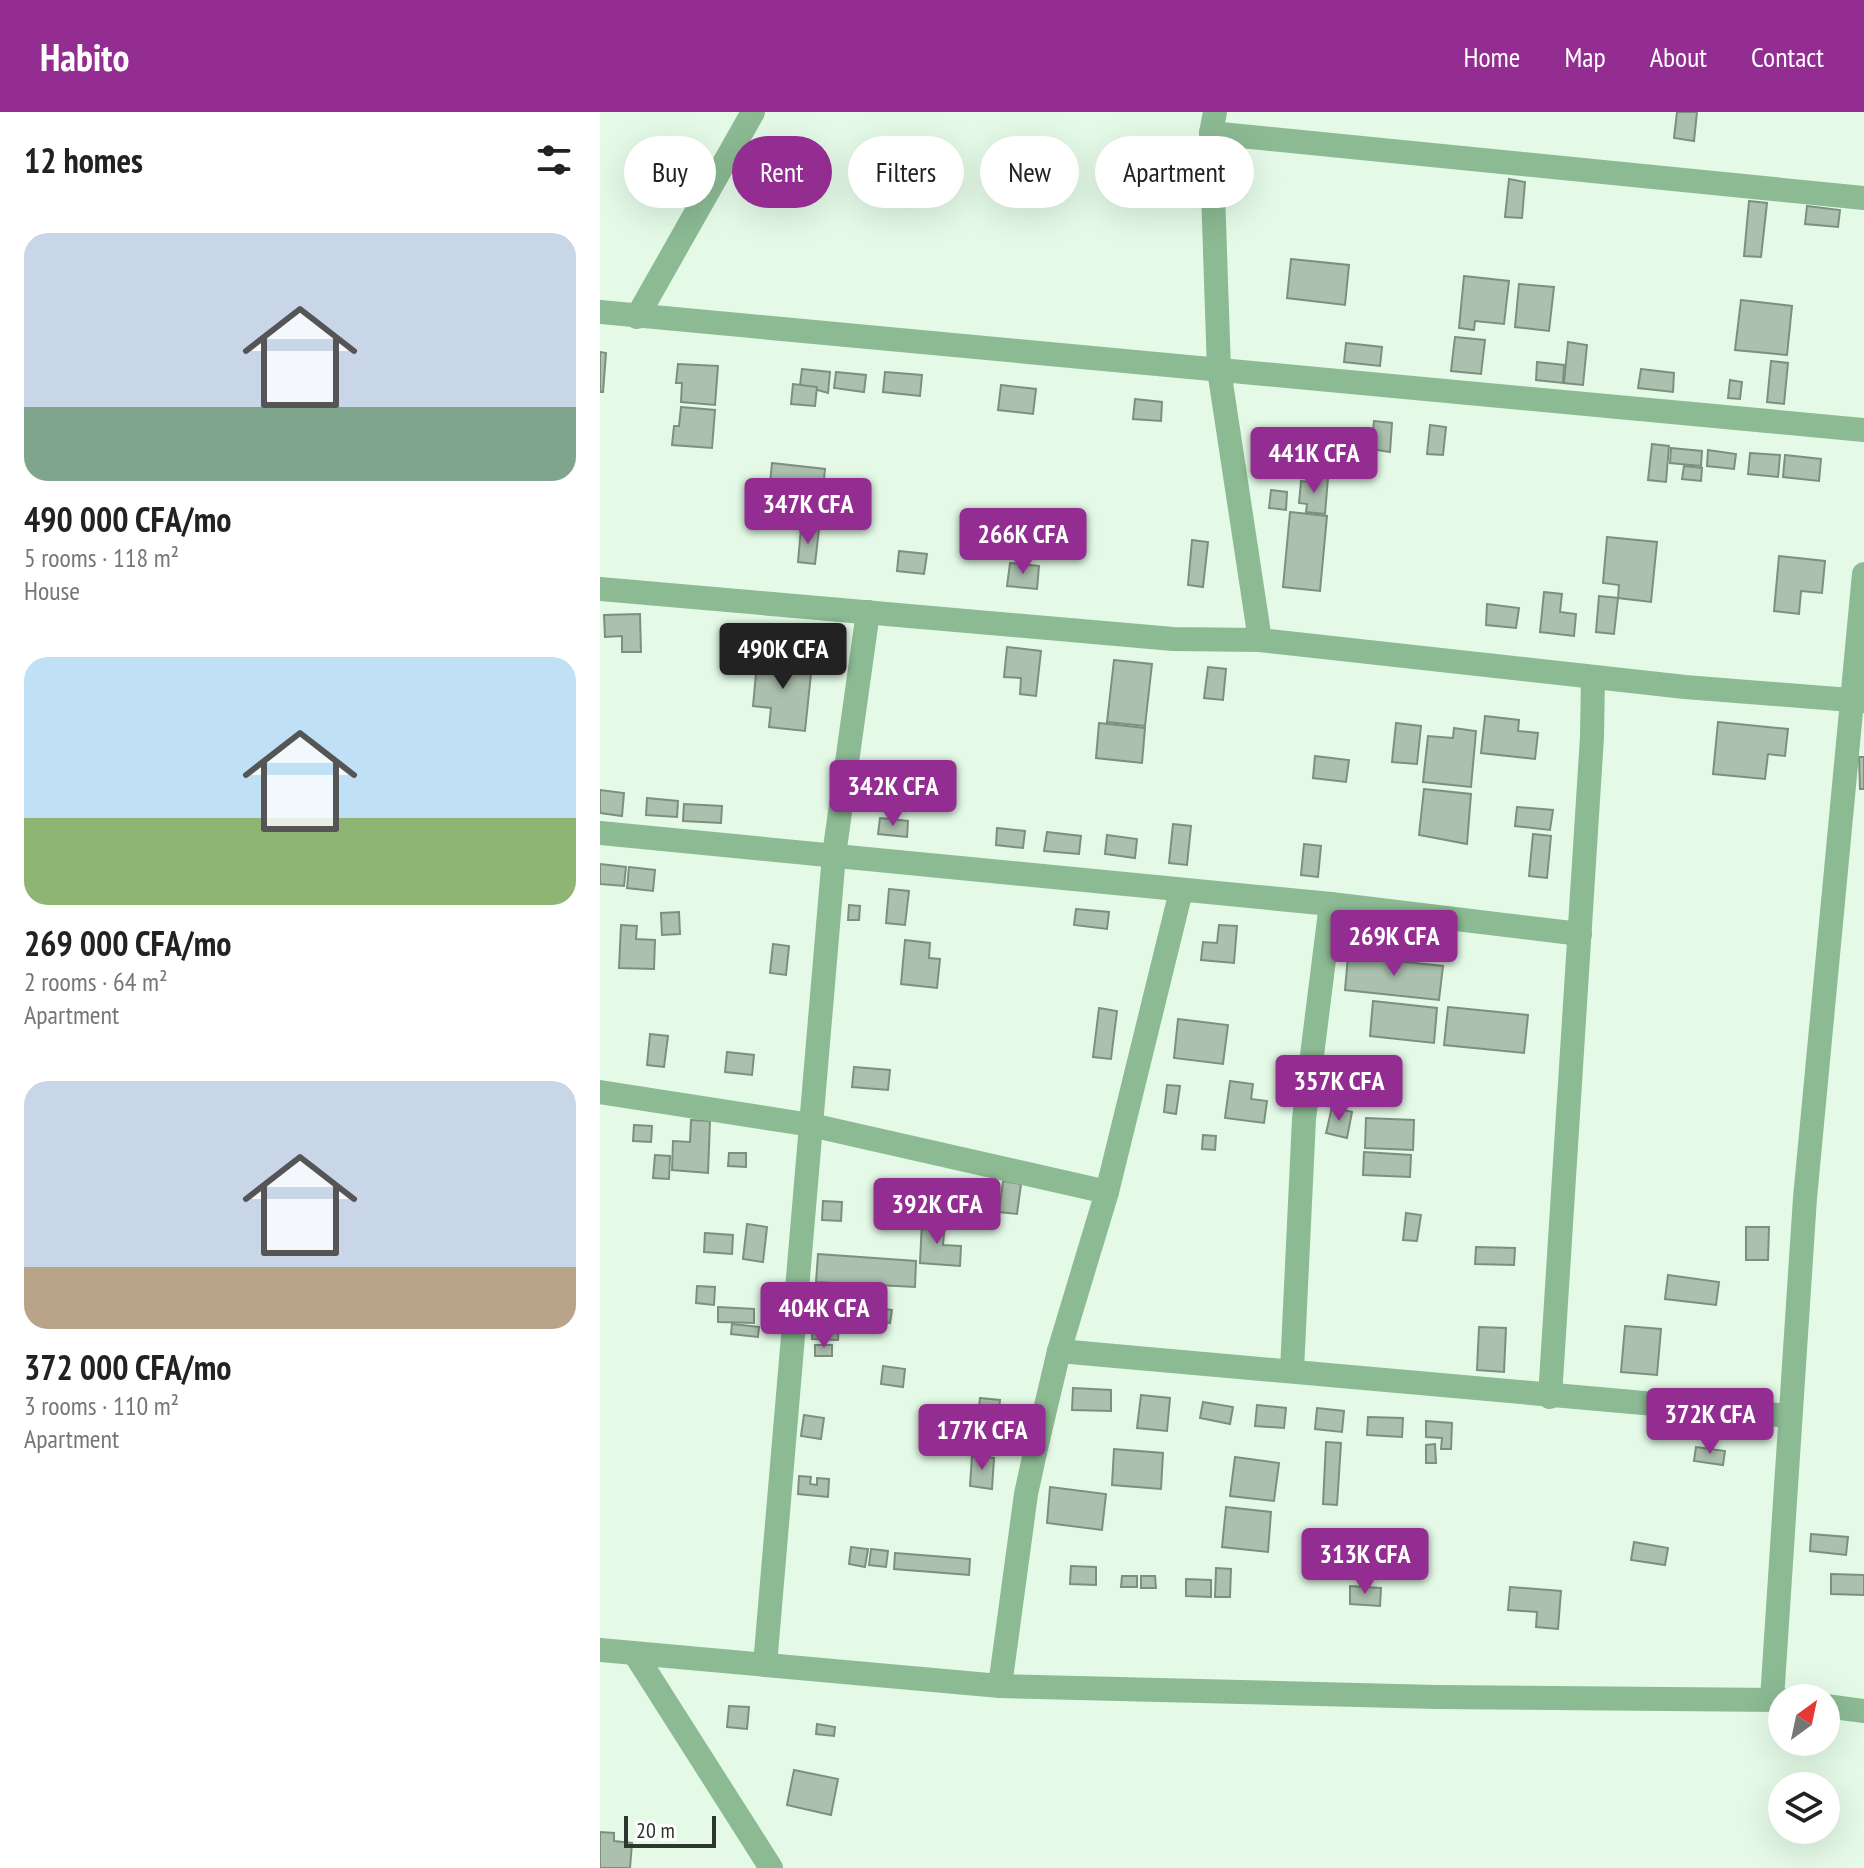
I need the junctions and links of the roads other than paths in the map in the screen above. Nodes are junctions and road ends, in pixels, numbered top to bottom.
1 (753, 112) edge
2 (1213, 122) edge
3 (1864, 198) edge
4 (600, 312) edge
5 (637, 317) junction
6 (1219, 370) junction
7 (1864, 430) edge
8 (1864, 574) edge
9 (600, 589) edge
10 (868, 612) junction
11 (1260, 640) junction
12 (1593, 677) junction
13 (1859, 700) edge
14 (600, 833) edge
15 (834, 855) junction
16 (1181, 891) junction
17 (1331, 904) junction
18 (1580, 934) junction
19 (600, 1092) edge
20 (811, 1125) junction
21 (1107, 1192) junction
22 (1059, 1351) junction
23 (1292, 1370) junction
24 (1550, 1397) junction
25 (1790, 1416) junction
26 (600, 1650) edge
27 (635, 1654) junction
28 (765, 1665) junction
29 (1778, 1684) edge
30 (1000, 1686) junction
31 (1768, 1699) edge
32 (1840, 1708) edge
33 (1864, 1711) edge
34 (771, 1868) edge

1 - 5 street
2 - 3 street
2 - 6 street
4 - 5 street
5 - 6 street
6 - 7 street
6 - 11 street
8 - 13 street
9 - 10 street
10 - 11 street
10 - 15 street
11 - 12 street
12 - 13 street
12 - 18 street
13 - 25 street
14 - 15 street
15 - 16 street
15 - 20 street
16 - 17 street
16 - 21 street
17 - 18 street
17 - 23 street
18 - 24 street
19 - 20 street
20 - 21 street
20 - 28 street
21 - 22 street
22 - 23 street
22 - 30 street
23 - 24 street
24 - 25 street
25 - 29 street
26 - 27 street
27 - 28 street
27 - 34 street
28 - 30 street
30 - 31 street
32 - 33 street

